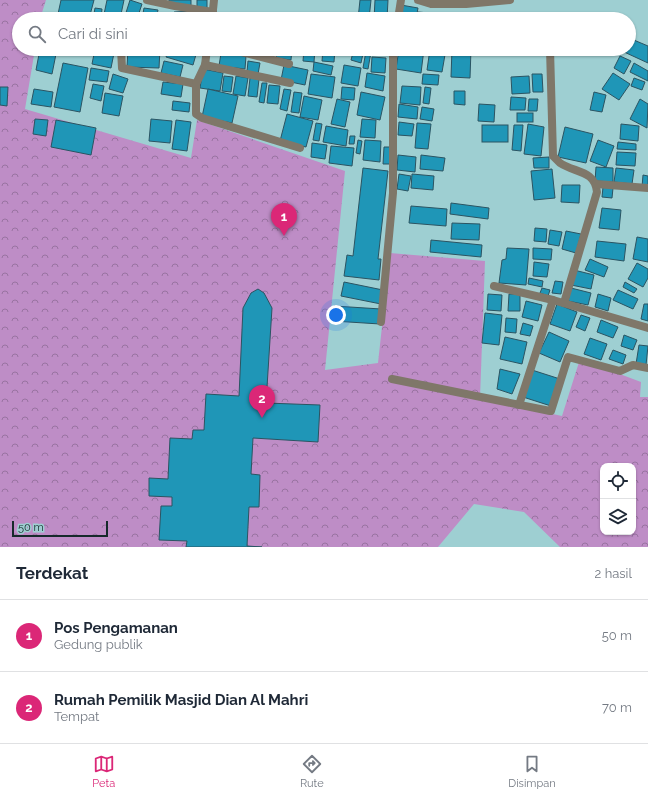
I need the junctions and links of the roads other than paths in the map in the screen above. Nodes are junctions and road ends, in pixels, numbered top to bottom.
1 (147, 0) edge
2 (214, 0) edge
3 (402, 0) edge
4 (418, 0) edge
5 (510, 0) edge
6 (200, 12) edge
7 (213, 12) edge
8 (399, 12) edge
9 (121, 56) edge
10 (206, 56) edge
11 (258, 56) edge
12 (394, 56) edge
13 (550, 56) edge
14 (289, 64) dead end
15 (205, 65) junction
16 (290, 83) dead end
17 (196, 84) junction
18 (300, 148) dead end
19 (596, 184) junction
20 (648, 188) edge
21 (494, 286) dead end
22 (553, 300) junction
23 (564, 303) junction
24 (381, 322) dead end
25 (648, 328) edge
26 (648, 368) edge
27 (392, 379) dead end
28 (519, 405) junction

1 - 6 street
2 - 7 street
3 - 8 street
4 - 5 street
9 - 17 street
10 - 15 street
11 - 14 street
12 - 24 street
13 - 19 street
15 - 16 street
15 - 17 street
17 - 18 street
19 - 20 street
19 - 23 street
21 - 22 street
22 - 23 street
22 - 28 street
23 - 25 street
26 - 28 street
27 - 28 street

